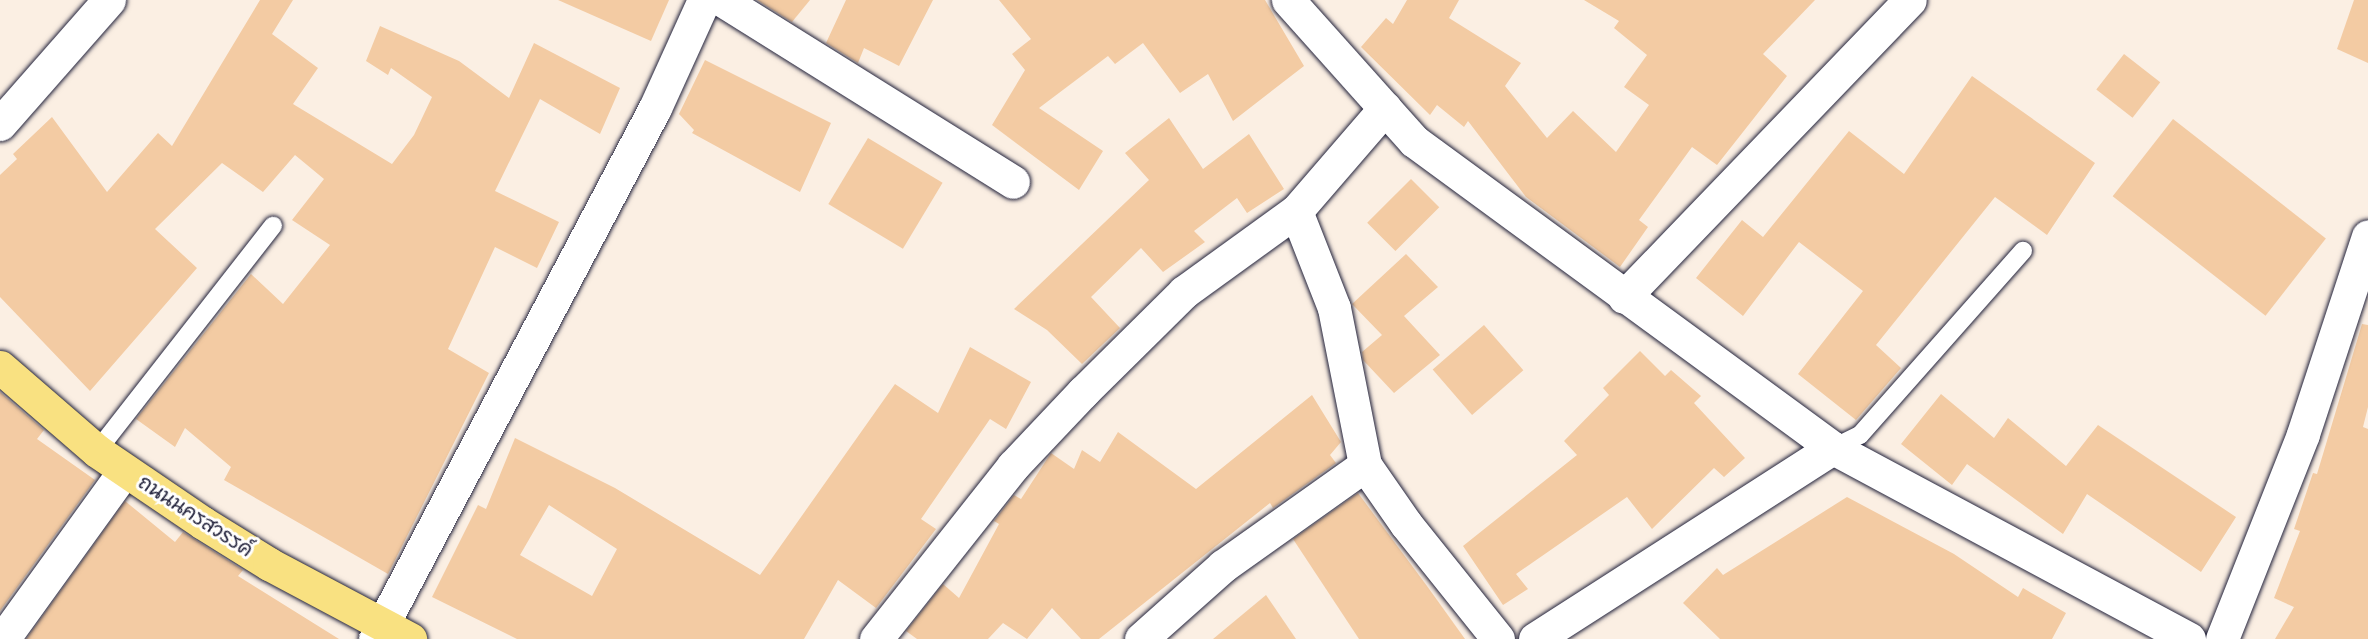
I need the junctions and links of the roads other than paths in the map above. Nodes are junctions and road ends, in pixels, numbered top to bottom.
1 (110, 0) edge
2 (705, 0) edge
3 (722, 0) edge
4 (1288, 0) edge
5 (1910, 0) edge
6 (1385, 108) junction
7 (0, 124) edge
8 (1013, 182) dead end
9 (1296, 211) junction
10 (273, 226) dead end
11 (2368, 236) edge
12 (2023, 250) dead end
13 (1624, 297) junction
14 (0, 367) edge
15 (1833, 448) junction
16 (97, 451) junction
17 (1365, 465) junction
18 (124, 471) junction
19 (389, 634) edge
20 (3, 639) edge
21 (876, 639) edge
22 (1141, 639) edge
23 (1498, 639) edge
24 (1535, 639) edge
25 (2189, 639) edge
26 (2222, 639) edge

1 - 7 street
2 - 19 street
3 - 8 street
4 - 6 street
5 - 13 street
6 - 9 street
6 - 13 street
9 - 17 street
9 - 21 street
10 - 16 lane
11 - 26 street
12 - 15 lane
13 - 15 street
14 - 16 main road, ถนนนครสวรรค์
15 - 24 street
15 - 25 street
16 - 18 main road, ถนนนครสวรรค์
17 - 22 street
17 - 23 street
18 - 19 main road, ถนนนครสวรรค์
18 - 20 street

